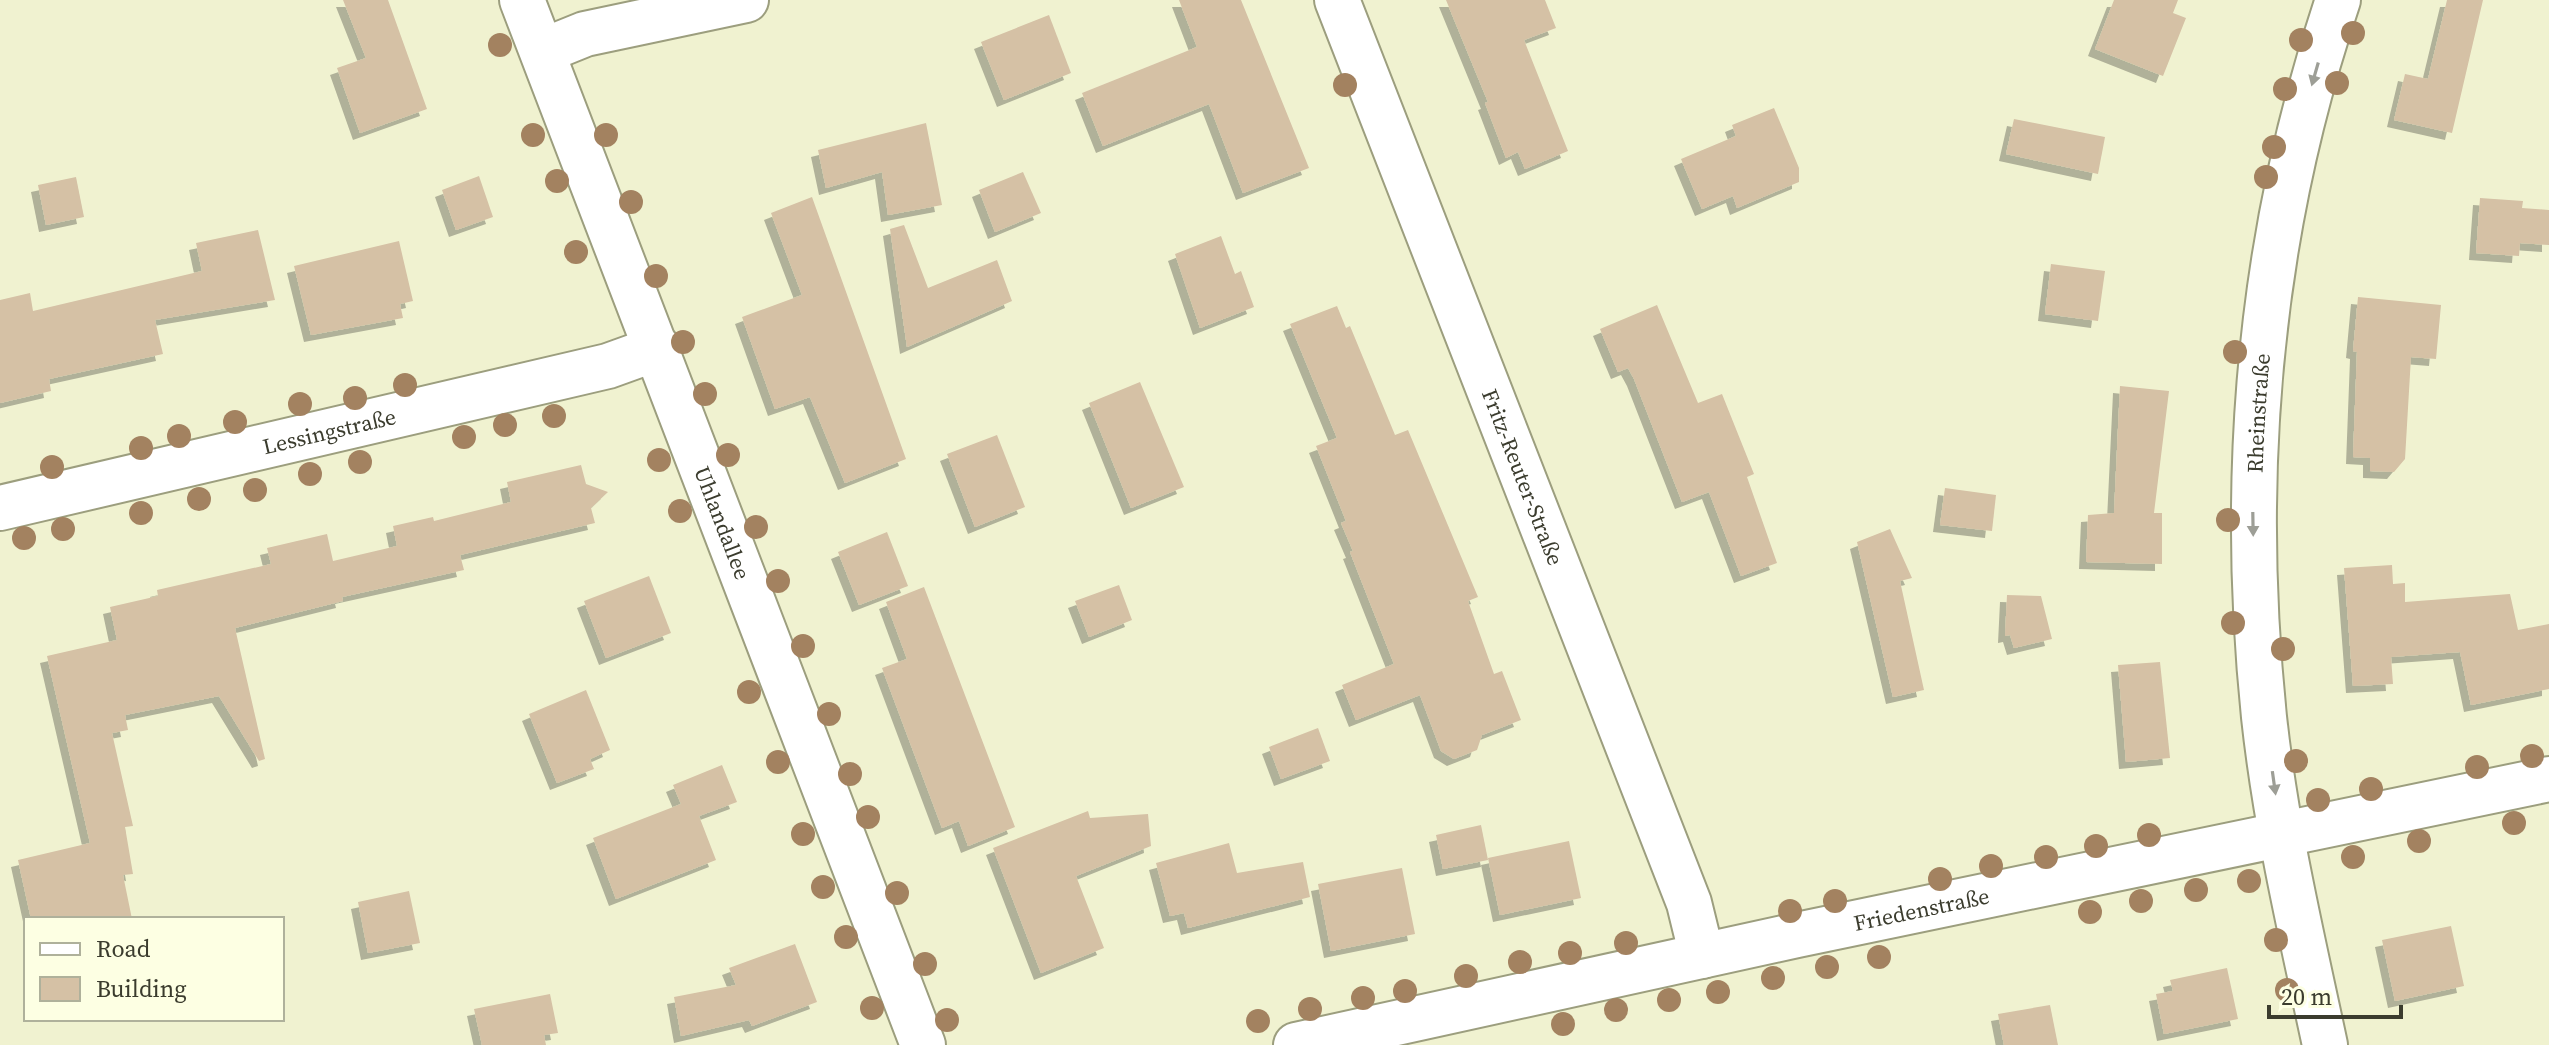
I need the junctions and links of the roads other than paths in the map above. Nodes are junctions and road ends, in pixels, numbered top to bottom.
1 (522, 0) edge
2 (746, 0) edge
3 (1337, 0) edge
4 (2338, 0) edge
5 (543, 51) junction
6 (658, 348) junction
7 (0, 508) edge
8 (2549, 779) edge
9 (2282, 834) junction
10 (1702, 956) junction
11 (923, 1045) edge
12 (1296, 1045) edge
13 (2325, 1045) edge

1 - 5 street, Uhlandallee
2 - 5 street
3 - 10 street, Fritz-Reuter-Straße
4 -> 9 street, Rheinstraße
5 - 6 street, Uhlandallee
6 - 7 street, Lessingstraße
6 - 11 street, Uhlandallee
8 - 9 street, Friedenstraße
9 - 10 street, Friedenstraße
9 - 13 street, Rheinstraße
10 - 12 street, Friedenstraße

